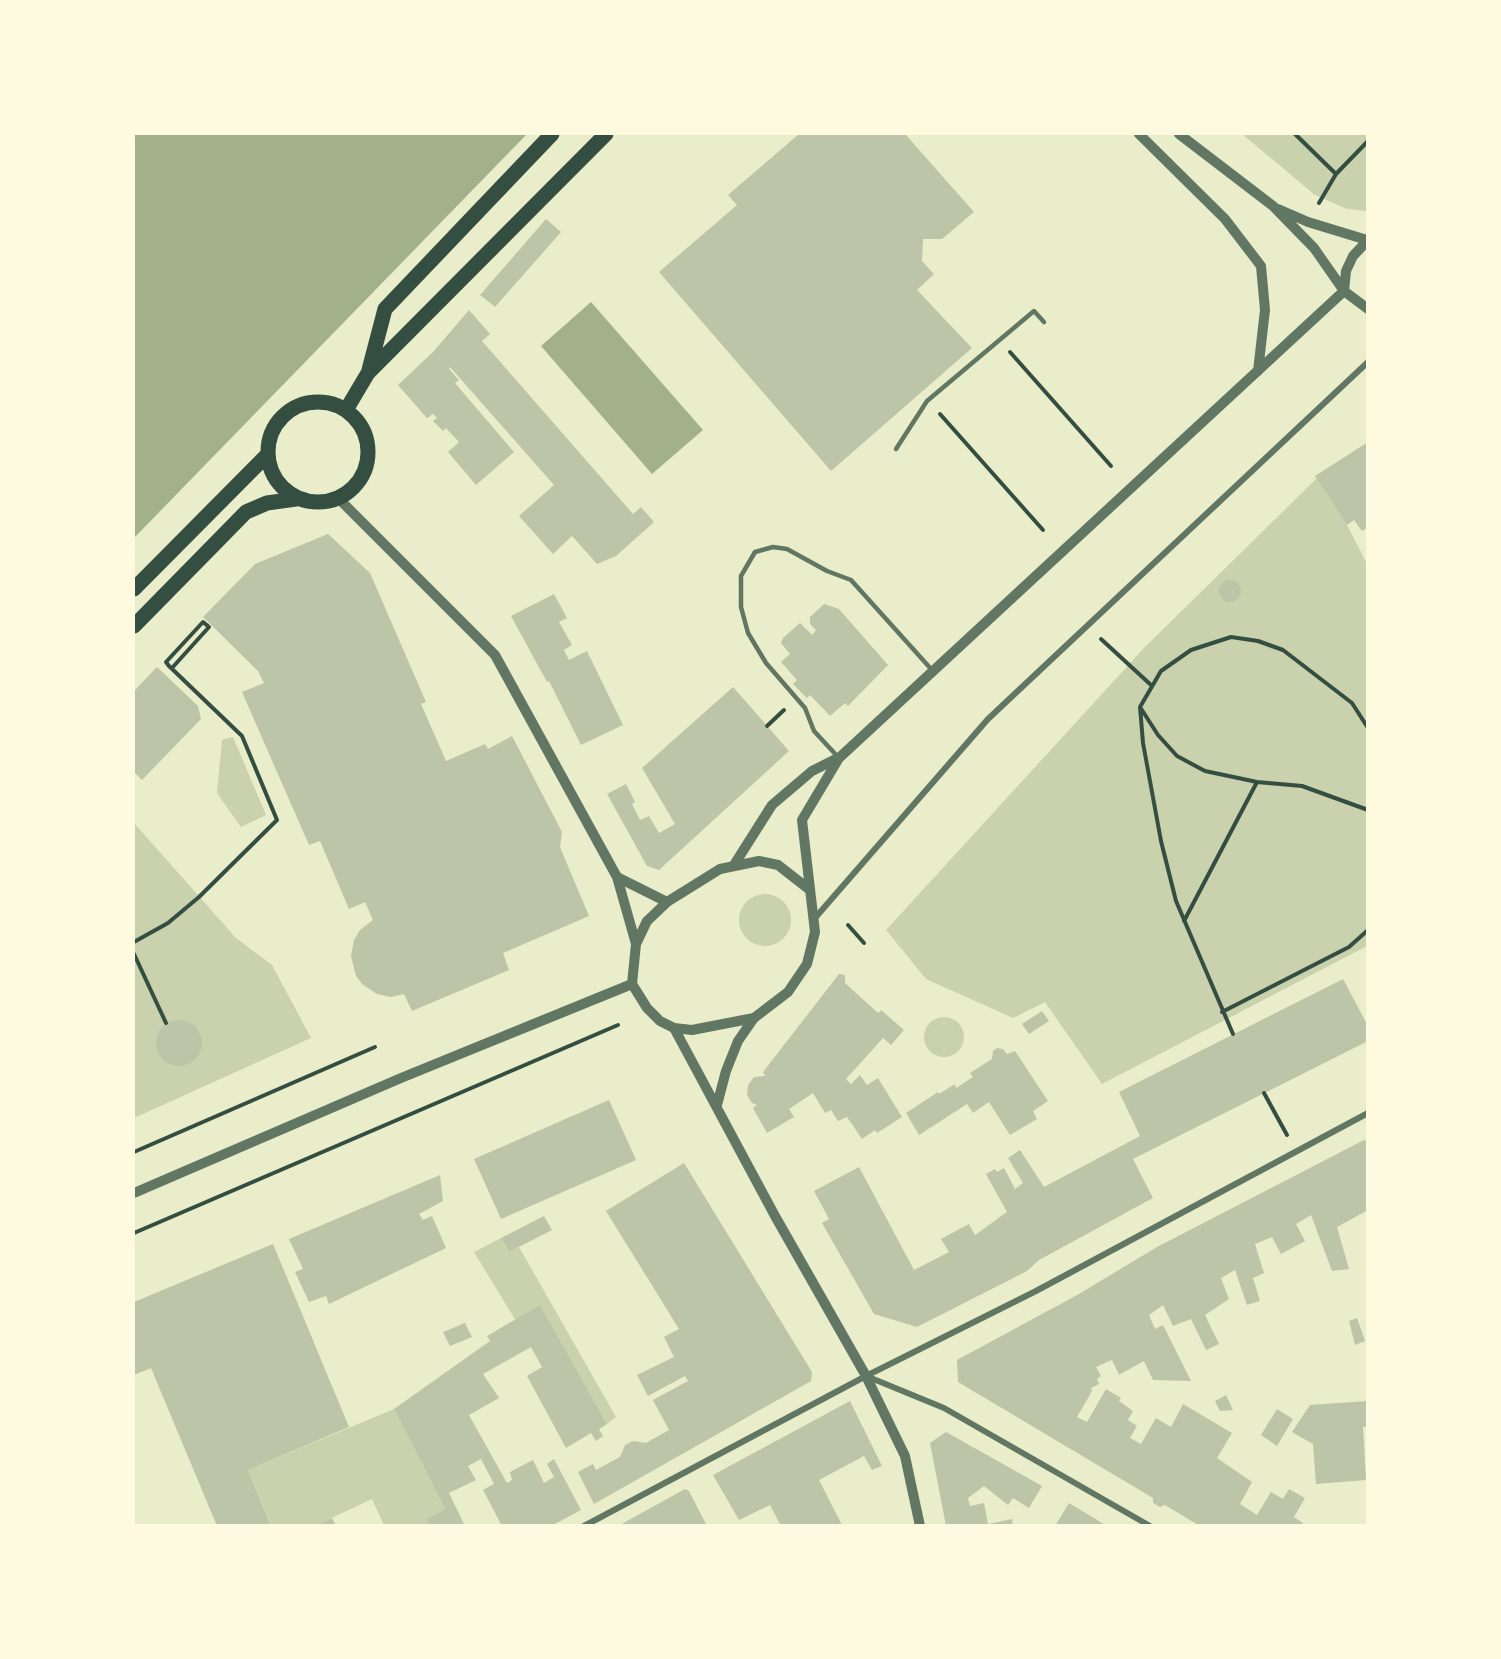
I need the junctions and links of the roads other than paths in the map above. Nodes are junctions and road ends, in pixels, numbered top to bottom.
1 (552, 134) edge
2 (606, 134) edge
3 (1139, 134) edge
4 (1179, 134) edge
5 (1273, 206) junction
6 (1367, 240) edge
7 (1344, 291) junction
8 (1368, 309) edge
9 (1044, 322) dead end
10 (1368, 362) edge
11 (1258, 371) junction
12 (368, 373) junction
13 (346, 410) junction
14 (896, 449) dead end
15 (267, 455) junction
16 (296, 499) junction
17 (339, 499) junction
18 (134, 589) edge
19 (134, 626) edge
20 (934, 672) junction
21 (839, 758) junction
22 (734, 865) junction
23 (617, 877) junction
24 (810, 890) junction
25 (667, 902) junction
26 (814, 918) junction
27 (636, 944) junction
28 (632, 984) junction
29 (754, 1018) junction
30 (674, 1028) junction
31 (717, 1105) junction
32 (1368, 1113) edge
33 (134, 1193) edge
34 (866, 1376) junction
35 (584, 1526) edge
36 (920, 1526) edge
37 (1150, 1526) edge

1 - 12 main road
2 - 12 main road
3 - 11 street
4 - 5 street
5 - 6 street
5 - 7 street
6 - 7 street
7 - 8 street
7 - 11 street
9 - 14 lane
10 - 26 street
11 - 20 street
12 - 13 main road
13 - 15 main road
13 - 17 main road
15 - 16 main road
15 - 18 main road
16 - 17 main road
16 - 19 main road
17 - 23 street
20 - 21 street
20 - 21 lane
21 - 22 street
21 - 24 street
22 - 24 street
22 - 25 street
23 - 25 street
23 - 27 street
24 - 26 street
25 - 27 street
26 - 29 street
27 - 28 street
28 - 30 street
28 - 33 street
29 - 30 street
29 - 31 street
30 - 31 street
31 - 34 street
32 - 34 street
34 - 35 street
34 - 36 street
34 - 37 street

